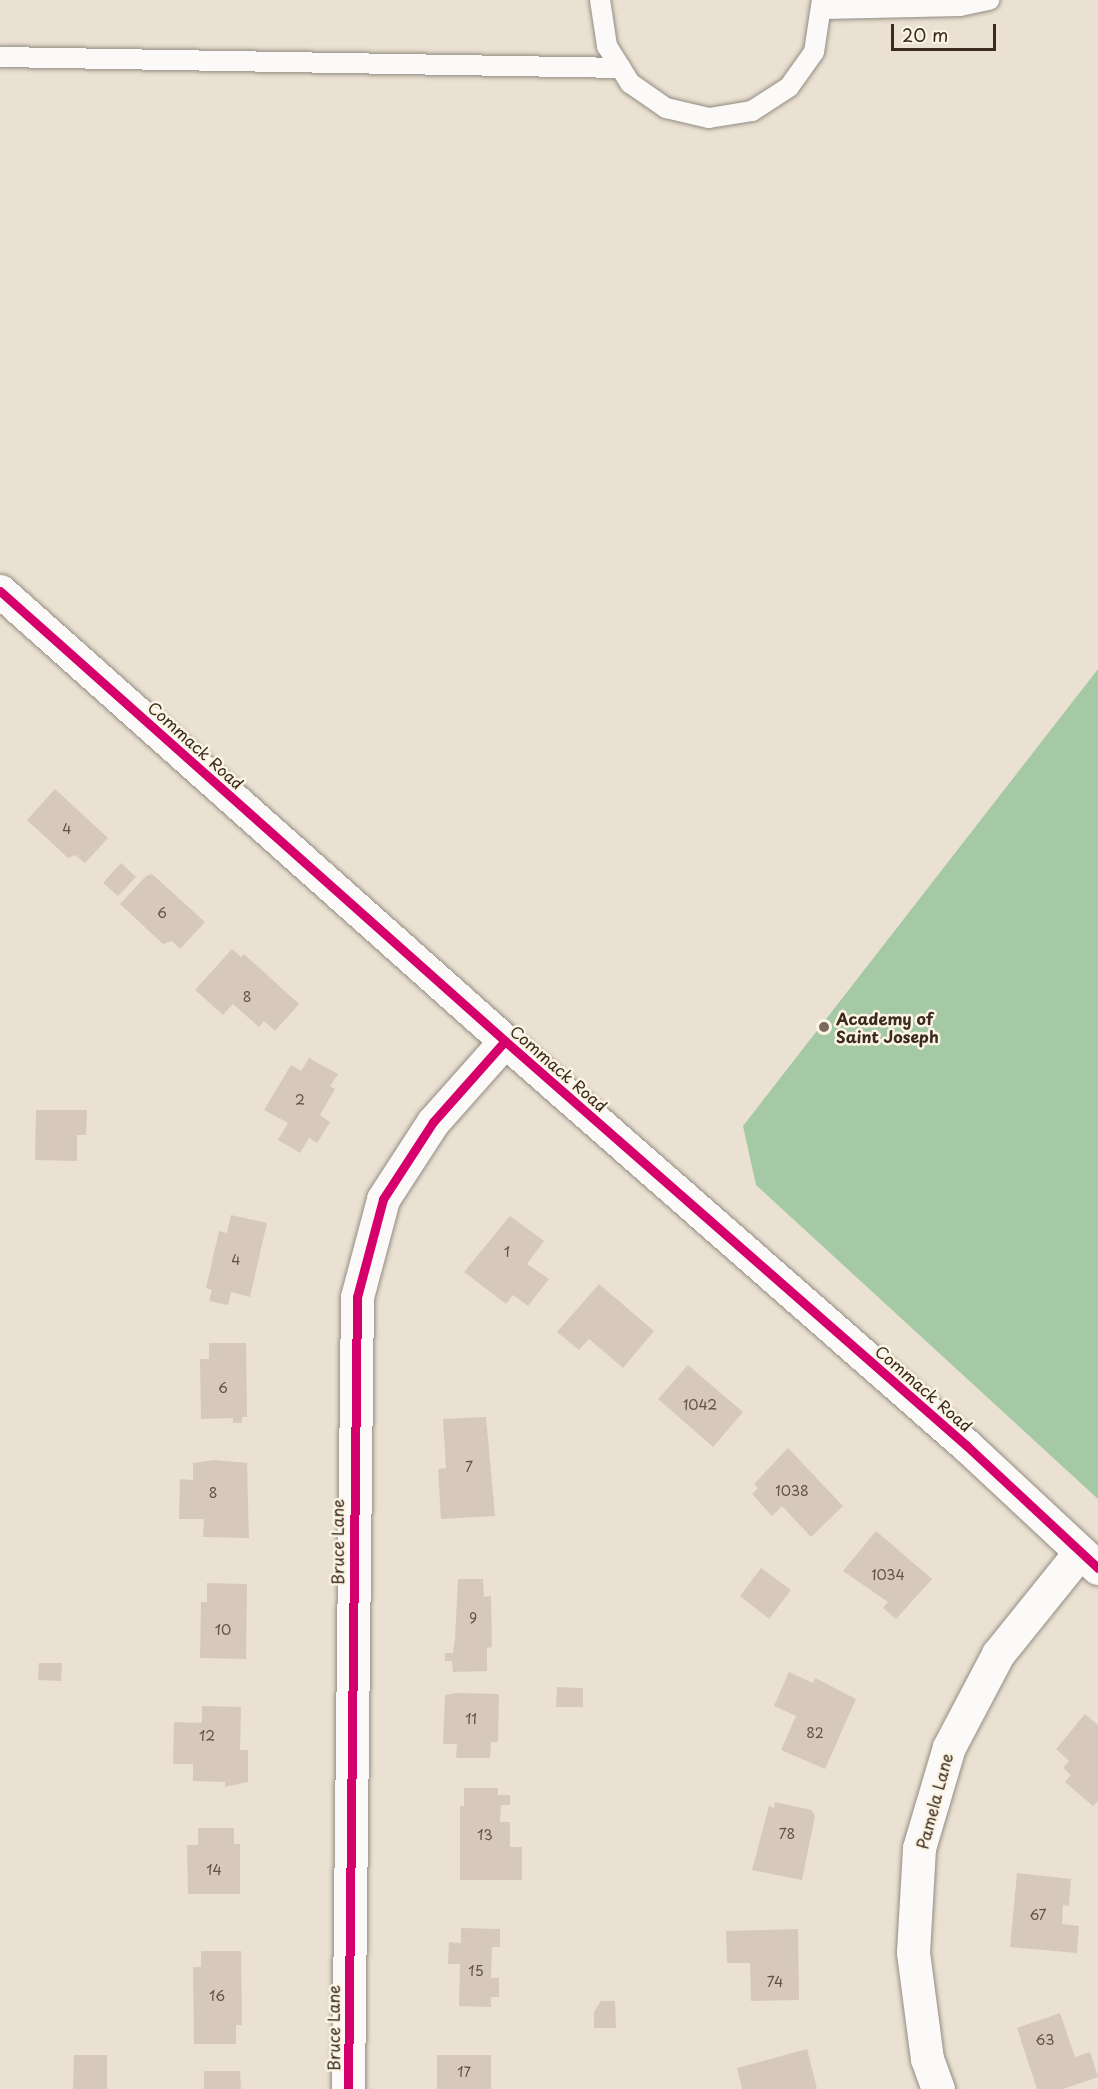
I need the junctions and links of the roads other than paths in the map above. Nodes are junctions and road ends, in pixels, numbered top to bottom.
1 (600, 0) edge
2 (989, 0) edge
3 (823, 4) edge
4 (0, 57) edge
5 (621, 68) junction
6 (0, 591) edge
7 (505, 1041) junction
8 (1089, 1560) edge
9 (348, 2089) edge
10 (938, 2089) edge

1 - 5 lane
2 - 3 lane
3 - 5 lane
4 - 5 lane
6 - 7 street, Commack Road
7 - 8 street, Commack Road
7 - 9 street, Bruce Lane
8 - 10 street, Pamela Lane

